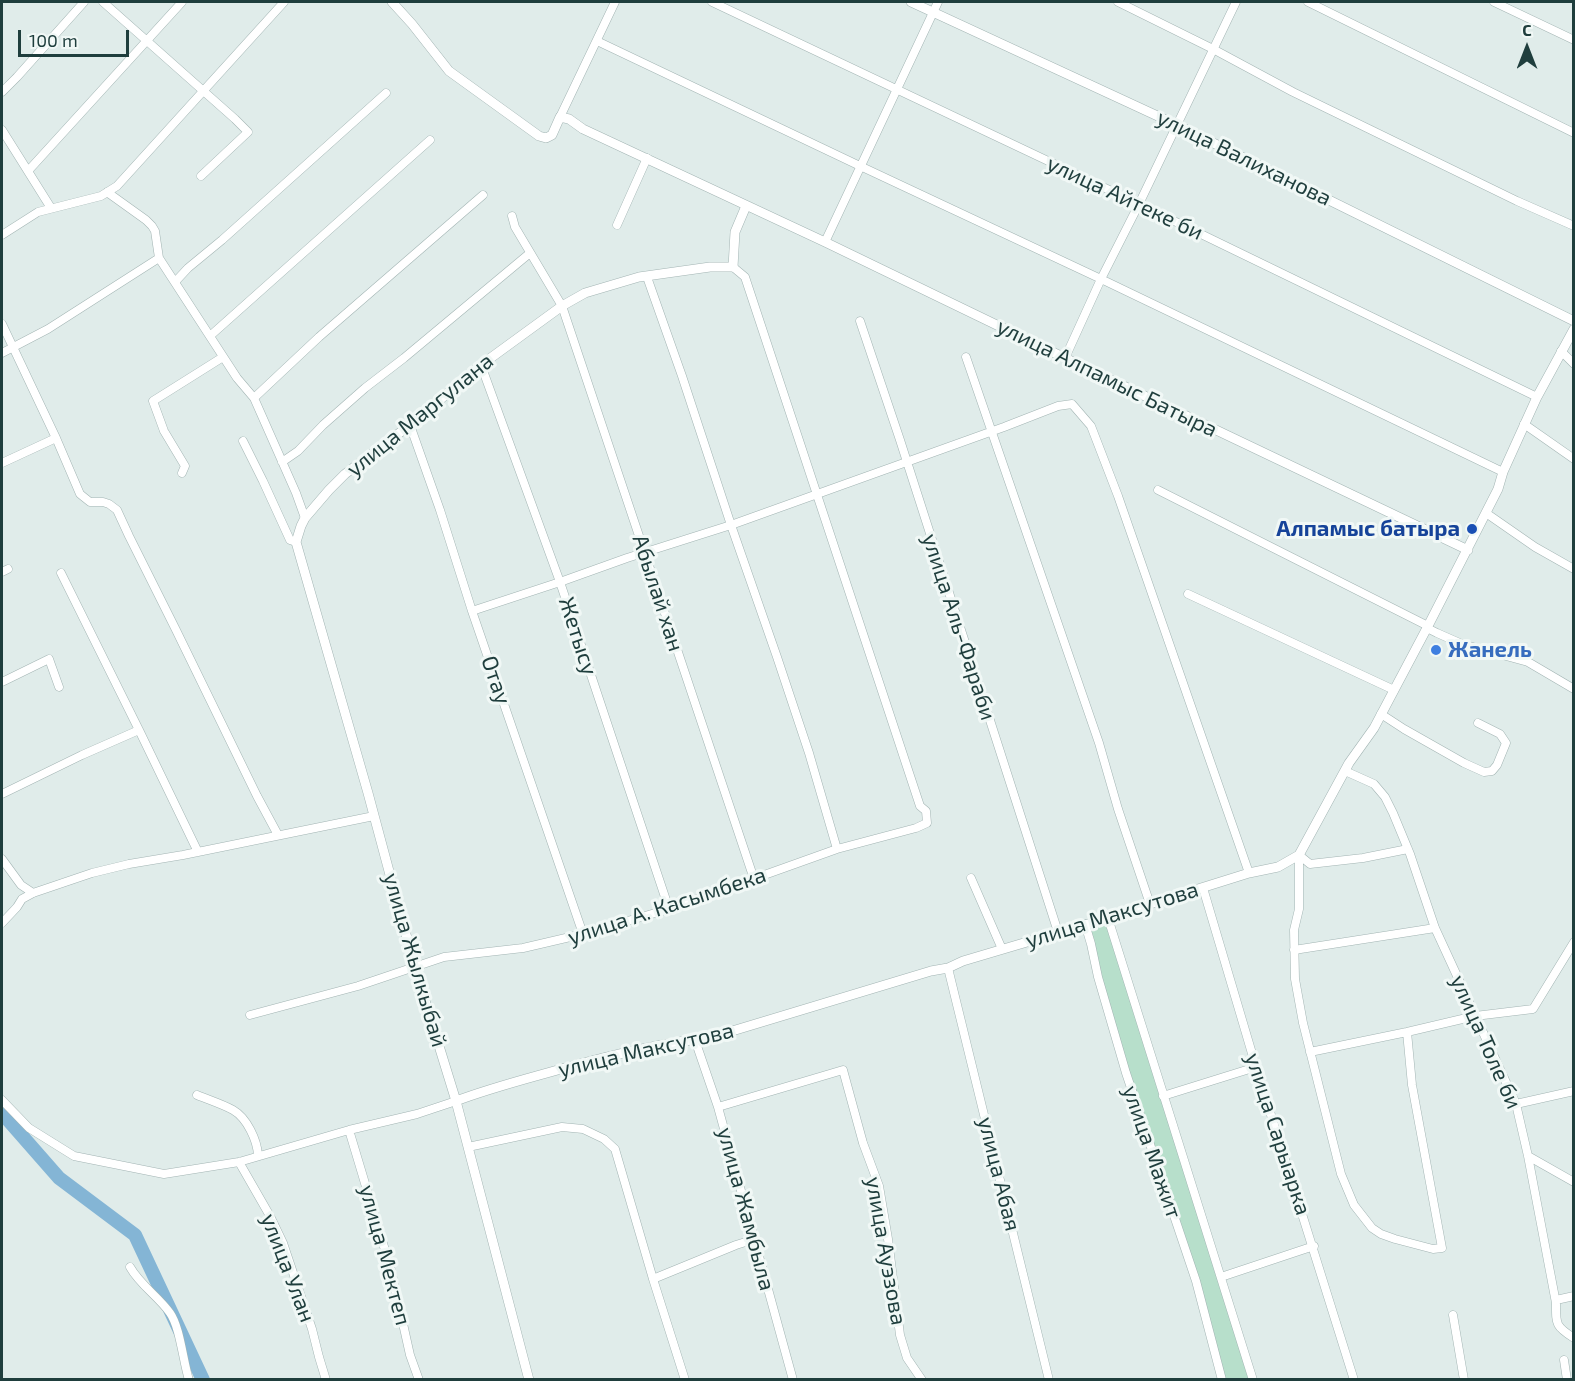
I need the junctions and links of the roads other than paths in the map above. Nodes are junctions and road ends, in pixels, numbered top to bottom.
1 (84, 2) edge
2 (103, 2) edge
3 (182, 2) edge
4 (284, 2) edge
5 (392, 2) edge
6 (615, 2) edge
7 (712, 2) edge
8 (911, 2) edge
9 (938, 2) edge
10 (1118, 2) edge
11 (1236, 2) edge
12 (1308, 2) edge
13 (1494, 2) edge
14 (933, 12) junction
15 (147, 40) junction
16 (1574, 40) edge
17 (597, 41) junction
18 (1213, 49) junction
19 (203, 90) junction
20 (896, 90) junction
21 (2, 92) edge
22 (386, 93) dead end
23 (560, 117) junction
24 (1177, 125) junction
25 (2, 129) edge
26 (1574, 134) edge
27 (430, 140) dead end
28 (647, 158) junction
29 (860, 166) junction
30 (28, 171) junction
31 (201, 177) dead end
32 (107, 192) junction
33 (483, 195) dead end
34 (1139, 204) junction
35 (746, 206) junction
36 (51, 208) junction
37 (512, 216) dead end
38 (617, 225) dead end
39 (1574, 226) edge
40 (2, 235) edge
41 (825, 242) junction
42 (530, 253) junction
43 (159, 258) junction
44 (732, 267) junction
45 (647, 277) junction
46 (1101, 279) junction
47 (175, 282) junction
48 (562, 306) junction
49 (860, 321) dead end
50 (1574, 321) edge
51 (2, 324) edge
52 (1574, 329) edge
53 (210, 336) junction
54 (12, 348) junction
55 (1561, 351) junction
56 (2, 353) edge
57 (223, 357) junction
58 (966, 357) dead end
59 (1065, 358) junction
60 (1574, 364) edge
61 (481, 365) junction
62 (1537, 396) junction
63 (254, 398) junction
64 (1524, 424) junction
65 (410, 425) junction
66 (992, 431) junction
67 (56, 438) junction
68 (243, 441) dead end
69 (1574, 459) edge
70 (282, 462) junction
71 (906, 462) junction
72 (2, 463) edge
73 (1503, 472) junction
74 (182, 473) dead end
75 (1158, 490) dead end
76 (818, 495) junction
77 (1486, 513) junction
78 (305, 518) junction
79 (731, 525) junction
80 (296, 542) junction
81 (1468, 549) junction
82 (645, 554) junction
83 (1574, 569) edge
84 (61, 573) dead end
85 (560, 582) junction
86 (1188, 594) dead end
87 (472, 610) junction
88 (1428, 627) junction
89 (2, 682) edge
90 (59, 687) dead end
91 (1574, 689) edge
92 (1394, 690) junction
93 (1381, 714) junction
94 (1479, 723) dead end
95 (139, 730) junction
96 (1345, 771) junction
97 (2, 794) edge
98 (374, 816) junction
99 (278, 835) junction
100 (837, 849) junction
101 (1408, 849) junction
102 (198, 852) junction
103 (1299, 855) junction
104 (2, 859) edge
105 (1249, 873) junction
106 (971, 878) dead end
107 (754, 879) junction
108 (1203, 888) junction
109 (33, 893) junction
110 (1150, 904) junction
111 (669, 909) junction
112 (1108, 918) junction
113 (2, 923) edge
114 (1085, 924) junction
115 (1436, 928) junction
116 (1058, 932) junction
117 (583, 934) junction
118 (1574, 942) edge
119 (1002, 949) junction
120 (1294, 950) junction
121 (415, 968) junction
122 (948, 968) junction
123 (250, 1015) dead end
124 (1475, 1016) junction
125 (1407, 1032) junction
126 (695, 1040) junction
127 (1310, 1052) junction
128 (1256, 1067) junction
129 (1574, 1091) edge
130 (197, 1095) dead end
131 (1163, 1096) junction
132 (2, 1100) edge
133 (456, 1101) junction
134 (1516, 1104) junction
135 (718, 1107) junction
136 (349, 1130) junction
137 (468, 1147) junction
138 (258, 1155) junction
139 (1528, 1156) junction
140 (239, 1162) junction
141 (1574, 1182) edge
142 (755, 1239) junction
143 (1314, 1246) junction
144 (130, 1267) dead end
145 (1221, 1277) junction
146 (653, 1279) junction
147 (1574, 1296) edge
148 (1556, 1300) junction
149 (1454, 1315) dead end
150 (1574, 1338) edge
151 (1564, 1360) dead end
152 (189, 1380) edge
153 (326, 1380) edge
154 (419, 1380) edge
155 (529, 1380) edge
156 (685, 1380) edge
157 (793, 1380) edge
158 (922, 1380) edge
159 (1049, 1380) edge
160 (1222, 1380) edge
161 (1252, 1380) edge
162 (1354, 1380) edge
163 (1464, 1380) edge
164 (1567, 1380) edge

1 - 21 street
2 - 15 street
3 - 15 street
4 - 19 street
5 - 23 street
6 - 17 street
7 - 20 street, улица Айтеке би
8 - 14 street, улица Валиханова
9 - 14 street
10 - 18 street
11 - 18 street
12 - 26 street
13 - 16 street
14 - 20 street
14 - 24 street, улица Валиханова
15 - 19 street
15 - 30 street
17 - 23 street
17 - 29 street
18 - 24 street
18 - 39 street
19 - 31 street
19 - 32 street
20 - 29 street
20 - 34 street, улица Айтеке би
22 - 47 street
23 - 28 street, улица Алпамыс Батыра
24 - 34 street
24 - 50 street, улица Валиханова
25 - 30 street
27 - 53 street
28 - 35 street, улица Алпамыс Батыра
28 - 38 street
29 - 41 street
29 - 46 street
30 - 36 street
32 - 36 street
32 - 43 street
33 - 63 street
34 - 46 street
34 - 62 street, улица Айтеке би
35 - 41 street, улица Алпамыс Батыра
35 - 44 street
36 - 40 street
37 - 42 street, Абылай хан
41 - 59 street, улица Алпамыс Батыра
42 - 48 street, Абылай хан
42 - 70 street
43 - 47 street
43 - 54 street
44 - 45 street, улица Маргулана
44 - 76 street
45 - 48 street, улица Маргулана
45 - 79 street
46 - 59 street
46 - 73 street
47 - 53 street
48 - 61 street, улица Маргулана
48 - 82 street, Абылай хан
49 - 71 street, улица Аль-Фараби
51 - 54 street
52 - 55 street
53 - 57 street
54 - 56 street
54 - 67 street
55 - 60 street
55 - 62 street
57 - 63 street
57 - 74 street
58 - 66 street
59 - 81 street, улица Алпамыс Батыра
61 - 65 street, улица Маргулана
61 - 85 street, Жетысу
62 - 64 street
63 - 70 street
64 - 69 street
64 - 73 street
65 - 78 street, улица Маргулана
65 - 87 street, Отау
66 - 71 street
66 - 105 street
66 - 110 street
67 - 72 street
67 - 99 street
68 - 80 street
70 - 78 street
71 - 76 street
71 - 116 street, улица Аль-Фараби
73 - 77 street
75 - 88 street
76 - 79 street
76 - 100 street, улица А. Касымбека
77 - 81 street
77 - 83 street
78 - 80 street, улица Маргулана
79 - 82 street
79 - 100 street
80 - 98 street, улица Жылкыбай
81 - 88 street
82 - 85 street
82 - 107 street, Абылай хан
84 - 95 street
85 - 87 street
85 - 111 street, Жетысу
86 - 92 street
87 - 117 street, Отау
88 - 91 street
88 - 92 street
89 - 90 street
92 - 93 street
93 - 94 street
93 - 96 street
95 - 97 street
95 - 102 street
96 - 101 street, улица Толе би
96 - 103 street
98 - 99 street
98 - 121 street, улица Жылкыбай
99 - 102 street
100 - 107 street, улица А. Касымбека
101 - 103 street
101 - 115 street, улица Толе би
102 - 109 street
103 - 105 street, улица Максутова
103 - 120 street
104 - 109 street
105 - 108 street, улица Максутова
106 - 119 street
107 - 111 street, улица А. Касымбека
108 - 110 street, улица Максутова
108 - 128 street, улица Сарыарка
109 - 113 street
110 - 112 street, улица Максутова
111 - 117 street, улица А. Касымбека
112 - 114 street, улица Максутова
112 - 131 street
114 - 116 street, улица Максутова
114 - 160 street, улица Мажит
115 - 120 street
115 - 124 street, улица Толе би
116 - 119 street, улица Максутова
117 - 121 street, улица А. Касымбека
118 - 124 street
119 - 122 street, улица Максутова
120 - 127 street
121 - 123 street, улица А. Касымбека
121 - 133 street, улица Жылкыбай
122 - 126 street, улица Максутова
122 - 159 street, улица Абая
124 - 125 street
124 - 134 street, улица Толе би
125 - 127 street
125 - 127 street
126 - 133 street, улица Максутова
126 - 135 street, улица Жамбыла
128 - 131 street
128 - 143 street, улица Сарыарка
129 - 134 street
130 - 138 street
131 - 145 street
132 - 140 street, улица Максутова
133 - 136 street, улица Максутова
133 - 137 street, улица Жылкыбай
134 - 139 street, улица Толе би
135 - 142 street, улица Жамбыла
135 - 158 street, улица Ауэзова
136 - 138 street, улица Максутова
136 - 154 street, улица Мектеп
137 - 146 street
137 - 155 street, улица Жылкыбай
138 - 140 street, улица Максутова
139 - 141 street
139 - 148 street, улица Толе би
140 - 153 street, улица Улан
142 - 146 street
142 - 157 street, улица Жамбыла
143 - 145 street
143 - 162 street, улица Сарыарка
144 - 152 street
145 - 161 street
146 - 156 street
147 - 148 street
148 - 150 street, улица Толе би
149 - 163 street
151 - 164 street

